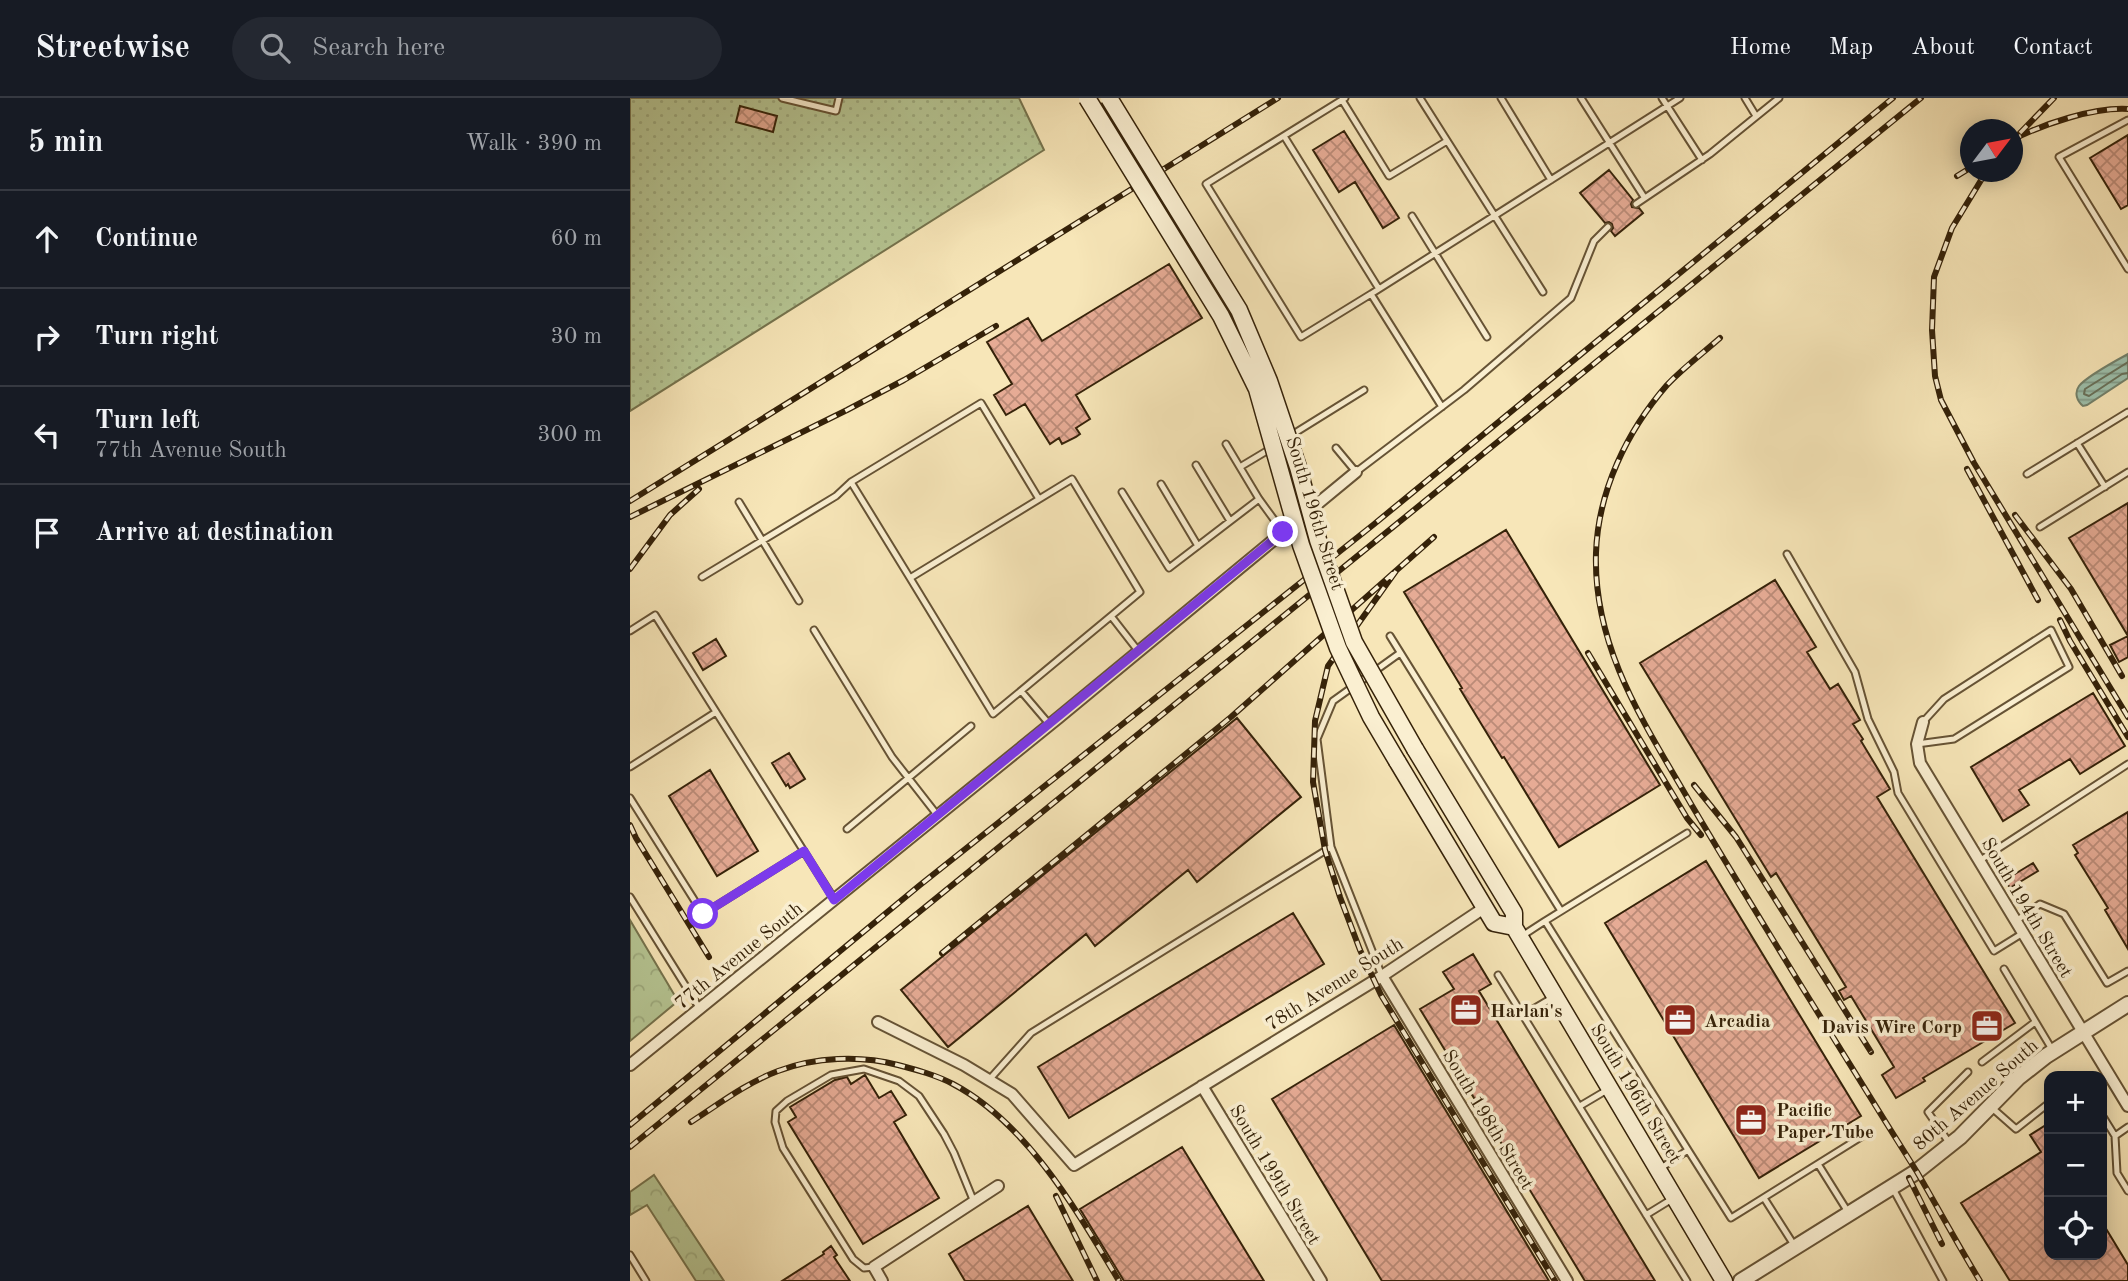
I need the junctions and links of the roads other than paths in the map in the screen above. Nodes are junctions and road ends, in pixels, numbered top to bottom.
1 (782, 98) edge
2 (839, 98) edge
3 (1087, 98) edge
4 (1110, 98) edge
5 (1420, 98) edge
6 (1501, 98) edge
7 (1581, 98) edge
8 (1662, 98) edge
9 (1680, 98) edge
10 (1745, 98) edge
11 (1779, 98) edge
12 (1343, 99) edge
13 (1667, 106) junction
14 (1756, 116) junction
15 (2128, 120) edge
16 (1284, 136) junction
17 (1447, 141) junction
18 (1609, 143) junction
19 (1702, 160) junction
20 (1551, 180) junction
21 (1644, 197) junction
22 (1636, 204) dead end
23 (1495, 215) junction
24 (1412, 216) dead end
25 (1608, 228) dead end
26 (1435, 253) junction
27 (2128, 269) edge
28 (1378, 289) junction
29 (1543, 292) dead end
30 (1371, 294) junction
31 (1488, 337) dead end
32 (1364, 390) dead end
33 (1442, 407) junction
34 (2128, 412) edge
35 (2077, 443) junction
36 (1226, 444) dead end
37 (1336, 448) dead end
38 (1195, 465) dead end
39 (1240, 467) junction
40 (1356, 472) junction
41 (2128, 472) edge
42 (2027, 474) dead end
43 (851, 482) junction
44 (1161, 484) dead end
45 (2105, 487) junction
46 (1122, 492) dead end
47 (1039, 499) junction
48 (1259, 499) junction
49 (739, 502) dead end
50 (1230, 521) junction
51 (2040, 527) dead end
52 (1283, 532) junction
53 (762, 540) junction
54 (1198, 546) junction
55 (1787, 554) dead end
56 (702, 577) dead end
57 (910, 578) junction
58 (799, 601) dead end
59 (1111, 616) junction
60 (814, 630) dead end
61 (630, 631) edge
62 (1390, 636) dead end
63 (1139, 652) junction
64 (1400, 653) junction
65 (1021, 691) junction
66 (716, 712) junction
67 (1923, 722) joint
68 (1050, 725) junction
69 (971, 726) dead end
70 (1917, 744) junction
71 (2128, 764) edge
72 (630, 767) edge
73 (908, 778) junction
74 (630, 799) edge
75 (938, 816) junction
76 (847, 829) dead end
77 (1687, 832) dead end
78 (1331, 847) junction
79 (804, 851) junction
80 (1979, 861) junction
81 (630, 897) edge
82 (834, 900) junction
83 (1484, 908) junction
84 (1562, 911) junction
85 (2016, 920) junction
86 (1545, 921) junction
87 (1517, 932) junction
88 (2023, 933) junction
89 (2004, 969) dead end
90 (2128, 971) edge
91 (1498, 975) dead end
92 (1382, 976) junction
93 (1555, 996) junction
94 (2128, 1004) edge
95 (700, 1009) junction
96 (1523, 1015) junction
97 (878, 1022) dead end
98 (2035, 1022) junction
99 (2083, 1031) junction
100 (2053, 1051) junction
101 (1982, 1062) dead end
102 (630, 1065) edge
103 (1968, 1072) dead end
104 (989, 1080) junction
105 (1202, 1086) junction
106 (1610, 1088) junction
107 (1580, 1106) junction
108 (2128, 1106) edge
109 (1991, 1107) junction
110 (2044, 1107) edge
111 (2107, 1123) edge
112 (2128, 1127) edge
113 (1868, 1132) dead end
114 (2115, 1136) junction
115 (1950, 1144) junction
116 (1688, 1150) junction
117 (1818, 1164) junction
118 (1658, 1169) junction
119 (998, 1186) dead end
120 (1892, 1187) junction
121 (2128, 1191) edge
122 (1675, 1197) junction
123 (1764, 1198) junction
124 (974, 1202) junction
125 (1646, 1214) junction
126 (1849, 1214) junction
127 (1795, 1248) junction
128 (630, 1255) edge
129 (874, 1267) junction
130 (646, 1281) edge
131 (882, 1281) edge
132 (1321, 1281) edge
133 (1567, 1281) edge
134 (1687, 1281) edge
135 (1724, 1281) edge
136 (1741, 1281) edge
137 (1943, 1281) edge

1 - 2 lane
3 - 83 main road, South 196th Street, bridge
4 - 87 main road, South 196th Street, bridge
5 - 17 lane
6 - 20 lane
7 - 18 lane
8 - 13 lane
9 - 13 lane
10 - 14 lane
11 - 14 lane
12 - 16 lane
12 - 17 lane
13 - 18 lane
13 - 19 lane
14 - 19 lane
15 - 27 lane
16 - 28 lane
16 - 30 lane
17 - 23 lane
18 - 20 lane
18 - 21 lane
19 - 21 lane
20 - 23 lane
21 - 22 lane
23 - 26 lane
23 - 29 lane
24 - 26 lane
25 - 33 lane
26 - 28 lane
26 - 31 lane
28 - 30 lane
30 - 33 lane
32 - 39 lane
33 - 40 lane
34 - 35 lane
35 - 42 lane
35 - 45 lane
36 - 39 lane
37 - 40 lane
38 - 50 lane
39 - 48 lane
40 - 52 street, 77th Avenue South
41 - 45 lane
43 - 47 lane
43 - 53 lane
43 - 57 lane
44 - 54 lane
45 - 51 lane
46 - 54 lane
47 - 57 lane
47 - 59 lane
48 - 50 lane
48 - 52 lane
49 - 53 lane
50 - 54 lane
52 - 63 street, 77th Avenue South
53 - 56 lane
53 - 58 lane
55 - 88 lane
57 - 65 lane
59 - 63 lane
59 - 65 lane
60 - 73 lane
61 - 66 lane
62 - 64 lane
63 - 68 street, 77th Avenue South
64 - 78 lane
64 - 84 lane
65 - 68 lane
66 - 72 lane
66 - 79 lane
67 - 70 street
67 - 70 lane
68 - 75 street, 77th Avenue South
69 - 73 lane
70 - 80 street, South 194th Street
71 - 80 lane
73 - 75 lane
73 - 76 lane
74 - 79 lane
75 - 82 street, 77th Avenue South
77 - 84 lane
78 - 92 lane
78 - 104 lane
79 - 82 lane
80 - 85 street, South 194th Street
81 - 95 lane
82 - 95 street, 77th Avenue South
83 - 87 main road, South 196th Street
83 - 92 street, 78th Avenue South
84 - 86 lane
85 - 88 street, South 194th Street
85 - 90 lane
86 - 87 lane
86 - 116 lane
87 - 93 main road, South 196th Street
88 - 99 street, South 194th Street
89 - 98 lane
91 - 96 lane
92 - 105 street, 78th Avenue South
92 - 133 street, South 198th Street
93 - 96 lane
93 - 106 main road, South 196th Street
94 - 99 street, 80th Avenue South
95 - 102 street, 77th Avenue South
96 - 107 lane
97 - 104 street
98 - 100 lane
98 - 101 lane
99 - 100 street, 80th Avenue South
99 - 108 street, South 194th Street
100 - 109 street, 80th Avenue South
103 - 115 lane
104 - 105 street, 78th Avenue South
105 - 132 street, South 199th Street
106 - 107 lane
106 - 118 main road, South 196th Street
107 - 125 lane
109 - 110 lane
109 - 115 street, 80th Avenue South
111 - 114 lane
112 - 114 lane
113 - 117 lane
114 - 121 lane
115 - 120 street, 80th Avenue South
116 - 118 lane
116 - 123 lane
117 - 123 lane
117 - 126 lane
118 - 122 main road, South 196th Street
119 - 124 street
120 - 126 street, 80th Avenue South
120 - 137 lane
122 - 125 lane
122 - 135 main road, South 196th Street
123 - 127 lane
124 - 129 street
124 - 129 lane
125 - 134 lane
126 - 127 street, 80th Avenue South
127 - 136 street, 80th Avenue South
128 - 130 lane
129 - 131 street

